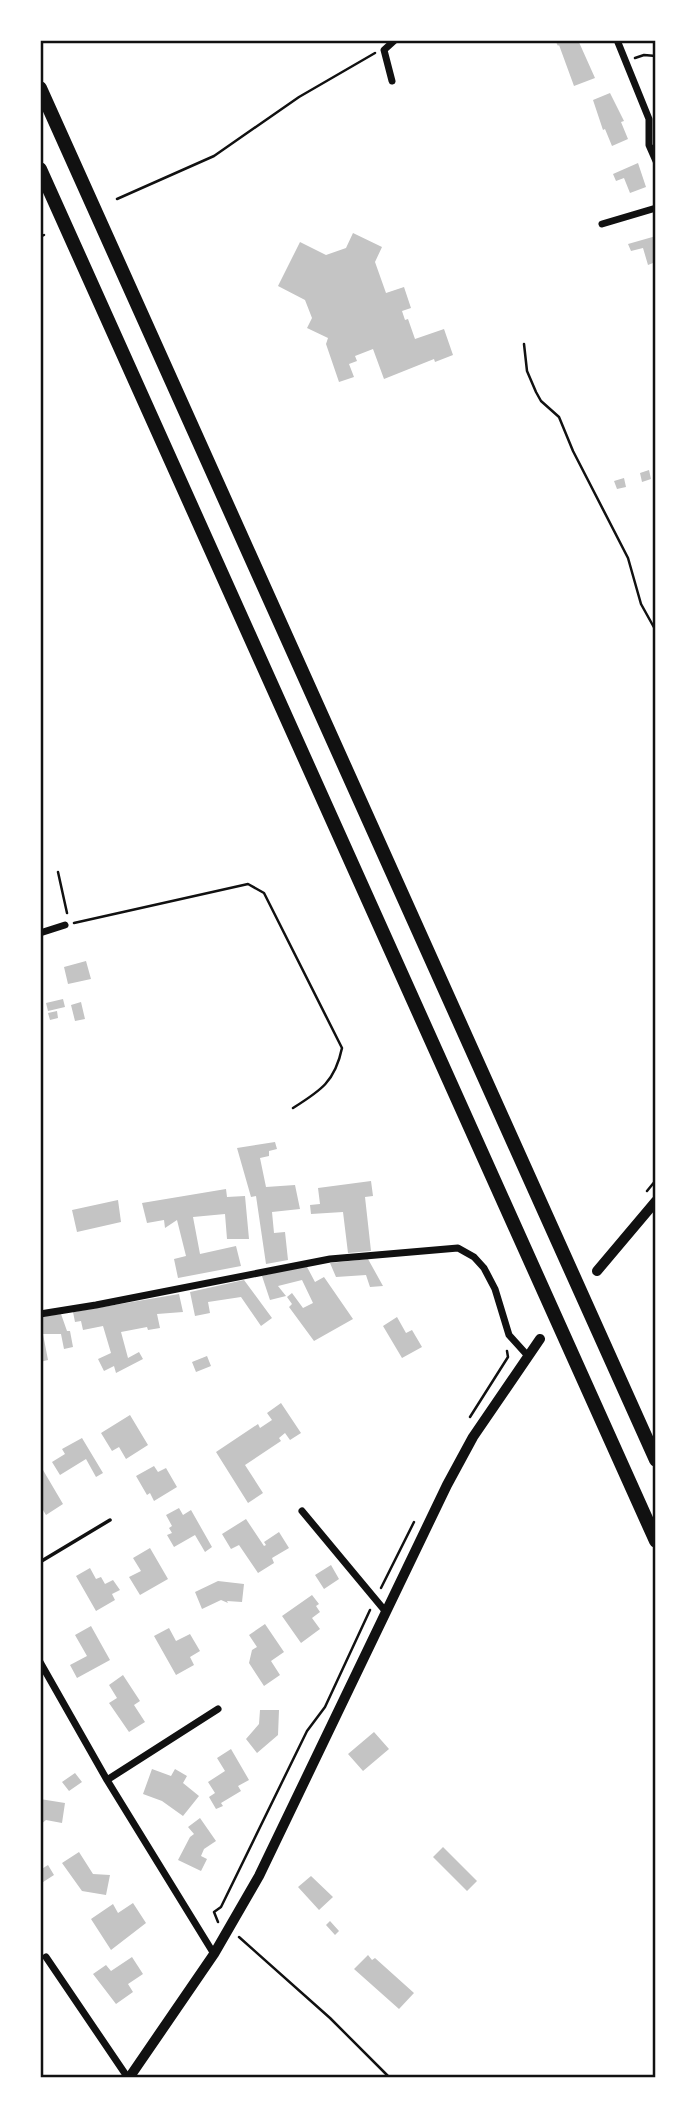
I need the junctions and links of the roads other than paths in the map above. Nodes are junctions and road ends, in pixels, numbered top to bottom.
1 (395, 40) edge
2 (617, 40) edge
3 (392, 81) dead end
4 (40, 88) edge
5 (656, 161) edge
6 (40, 169) edge
7 (656, 208) edge
8 (601, 224) dead end
9 (65, 925) road end
10 (40, 933) edge
11 (656, 1201) edge
12 (597, 1272) dead end
13 (40, 1314) edge
14 (540, 1339) dead end
15 (528, 1356) junction
16 (656, 1460) edge
17 (302, 1511) dead end
18 (110, 1520) dead end
19 (656, 1541) edge
20 (40, 1562) edge
21 (386, 1612) junction
22 (40, 1662) edge
23 (218, 1709) dead end
24 (107, 1780) junction
25 (214, 1954) junction
26 (46, 1957) dead end
27 (129, 2078) edge

1 - 3 street
2 - 5 street
4 - 16 highway
6 - 19 highway
7 - 8 street
9 - 10 street
11 - 12 street
13 - 15 street
14 - 15 street
15 - 21 street
17 - 21 street
18 - 20 lane
21 - 25 street
22 - 24 street
23 - 24 street
24 - 25 street
25 - 27 street
26 - 27 street

